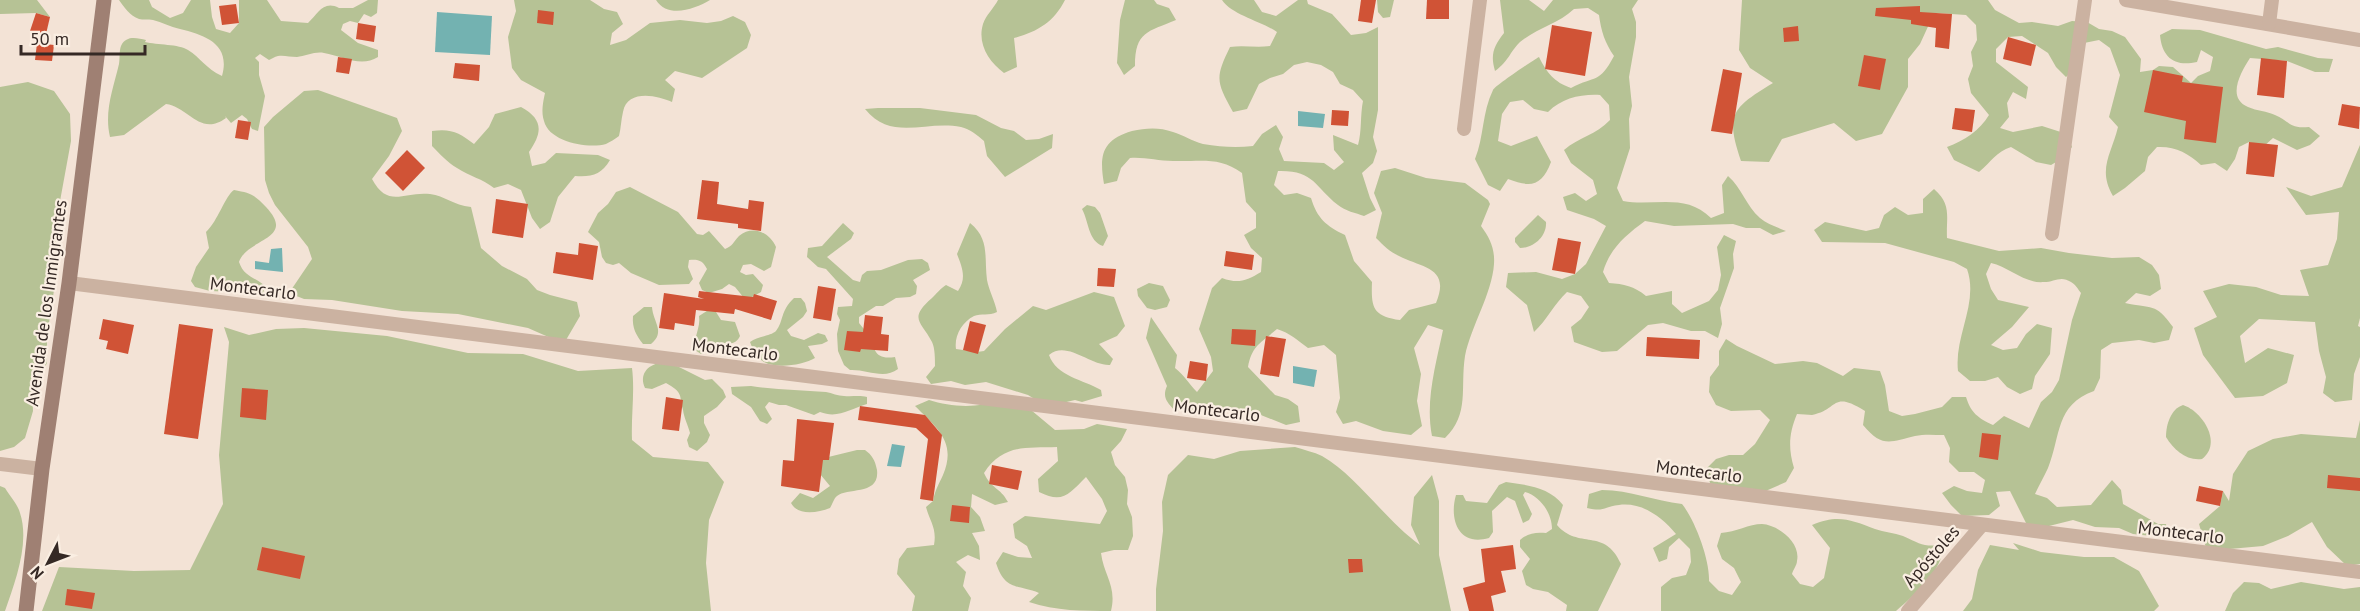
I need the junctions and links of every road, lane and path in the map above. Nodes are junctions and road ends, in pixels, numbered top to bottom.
1 (104, 0) edge
2 (1480, 0) edge
3 (2085, 0) edge
4 (2126, 0) edge
5 (2272, 0) edge
6 (2269, 24) junction
7 (2360, 40) edge
8 (1464, 129) dead end
9 (2052, 234) dead end
10 (69, 283) junction
11 (0, 464) edge
12 (42, 469) junction
13 (1982, 525) junction
14 (2360, 572) edge
15 (26, 611) edge
16 (1908, 611) edge

1 - 10 main road, Avenida de los Inmigrantes
2 - 8 street
3 - 9 street
4 - 6 street
5 - 6 street
6 - 7 street
10 - 12 main road, Avenida de los Inmigrantes
10 - 13 street, Montecarlo
11 - 12 street
12 - 15 main road, Avenida de los Inmigrantes
13 - 14 street, Montecarlo
13 - 16 street, Apóstoles

